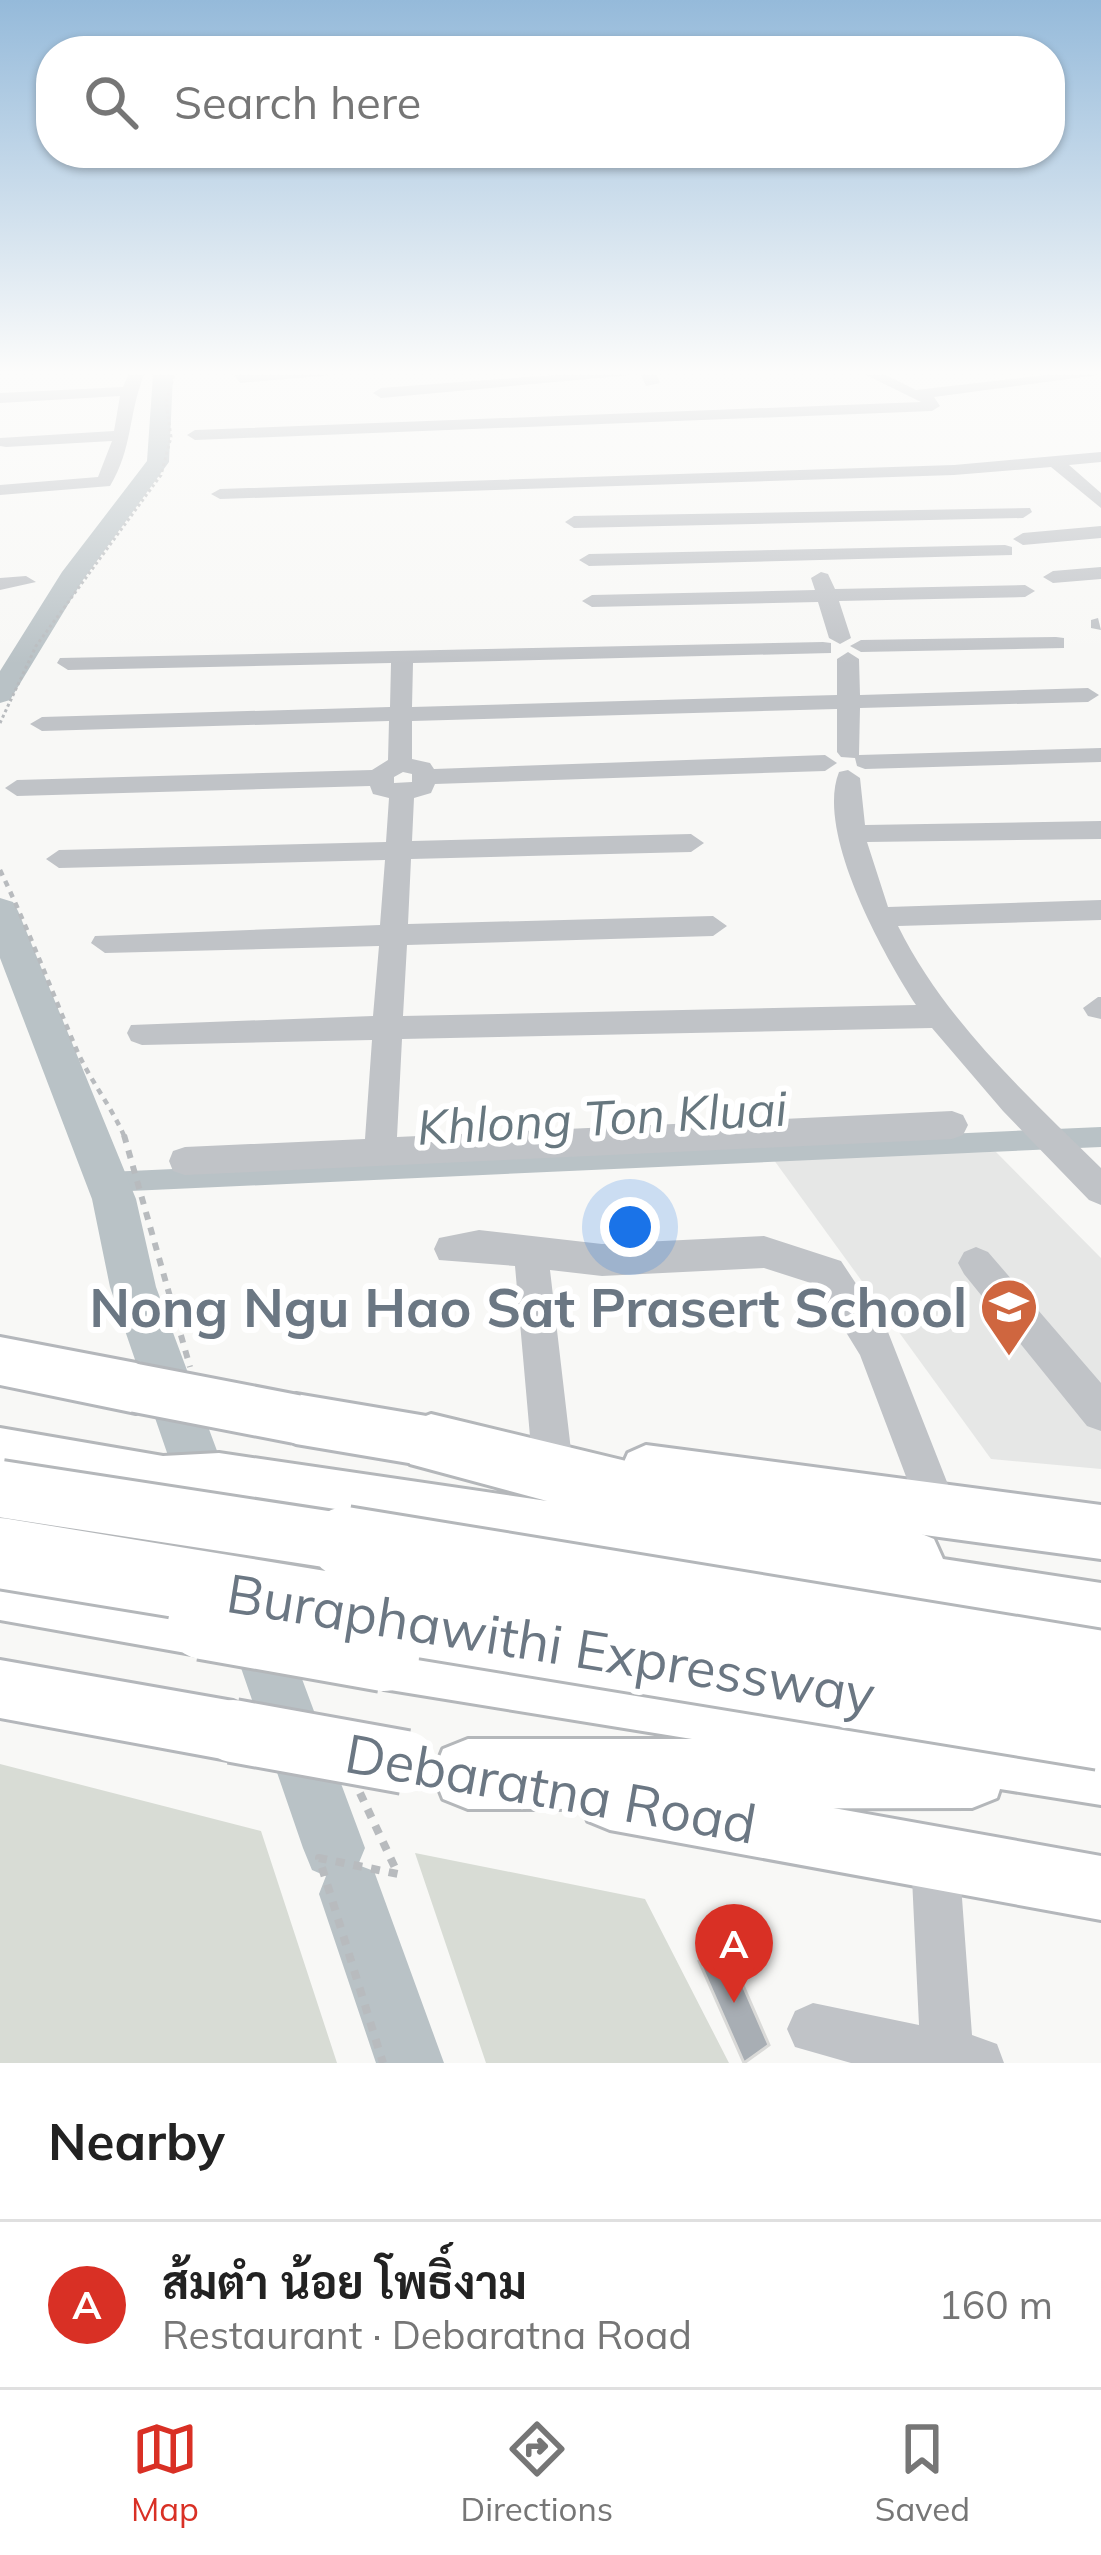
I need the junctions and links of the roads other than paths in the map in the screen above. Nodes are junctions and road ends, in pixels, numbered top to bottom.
1 (111, 471) edge
2 (829, 471) edge
3 (1066, 471) edge
4 (334, 487) junction
5 (0, 490) edge
6 (220, 494) dead end
7 (1101, 503) edge
8 (1023, 512) dead end
9 (797, 517) junction
10 (318, 519) dead end
11 (574, 522) dead end
12 (1101, 532) edge
13 (813, 555) junction
14 (589, 560) dead end
15 (1101, 573) edge
16 (1053, 577) dead end
17 (26, 582) dead end
18 (0, 584) edge
19 (1025, 591) dead end
20 (827, 596) junction
21 (592, 601) dead end
22 (1056, 643) dead end
23 (843, 648) junction
24 (402, 655) junction
25 (68, 663) dead end
26 (1088, 695) dead end
27 (849, 703) junction
28 (401, 714) junction
29 (43, 724) dead end
30 (1101, 755) edge
31 (847, 763) junction
32 (402, 778) junction
33 (17, 788) dead end
34 (1101, 830) edge
35 (851, 834) junction
36 (692, 843) dead end
37 (400, 849) junction
38 (59, 859) dead end
39 (1101, 910) edge
40 (877, 917) junction
41 (713, 926) dead end
42 (397, 935) junction
43 (104, 943) dead end
44 (940, 1016) junction
45 (386, 1032) junction
46 (142, 1033) dead end
47 (952, 1125) dead end
48 (380, 1150) junction
49 (185, 1161) dead end
50 (1101, 1190) edge
51 (451, 1249) dead end
52 (531, 1252) junction
53 (976, 1263) dead end
54 (0, 1361) edge
55 (1101, 1412) edge
56 (431, 1443) junction
57 (0, 1458) edge
58 (552, 1459) junction
59 (0, 1489) edge
60 (938, 1510) junction
61 (1101, 1532) edge
62 (0, 1553) edge
63 (0, 1588) edge
64 (1101, 1611) edge
65 (1101, 1666) edge
66 (0, 1689) edge
67 (1101, 1733) edge
68 (437, 1768) junction
69 (1101, 1771) edge
70 (935, 1857) junction
71 (1101, 1888) edge
72 (813, 2029) dead end
73 (963, 2060) edge

1 - 5 street
2 - 4 street
3 - 7 street
4 - 6 street
4 - 10 street
8 - 9 street
9 - 11 street
9 - 13 street
12 - 13 street
13 - 14 street
13 - 20 street
15 - 16 street
17 - 18 street
19 - 20 street
20 - 21 street
20 - 23 street
22 - 23 street
23 - 24 street
23 - 27 street
24 - 25 street
24 - 28 street
26 - 27 street
27 - 28 street
27 - 31 street
28 - 29 street
28 - 32 street
30 - 31 street
31 - 32 street
31 - 35 street
32 - 33 street
32 - 37 street
34 - 35 street
35 - 40 street
36 - 37 street
37 - 38 street
37 - 42 street
39 - 40 street
40 - 44 street
41 - 42 street
42 - 43 street
42 - 45 street
44 - 45 street
44 - 50 street
45 - 46 street
45 - 48 street
47 - 48 street
48 - 49 street
51 - 52 street
52 - 58 street
52 - 60 street
53 - 55 street
54 - 56 main road, bridge
56 - 58 main road
56 - 64 highway
57 - 64 highway
58 - 60 main road
59 - 65 highway, Buraphawithi Expressway, bridge
60 - 61 main road
62 - 67 highway, Buraphawithi Expressway, bridge
63 - 69 highway, bridge
66 - 68 main road, Debaratna Road, bridge
68 - 69 highway
68 - 70 main road, Debaratna Road
70 - 71 main road, Debaratna Road
70 - 73 street
72 - 73 street

